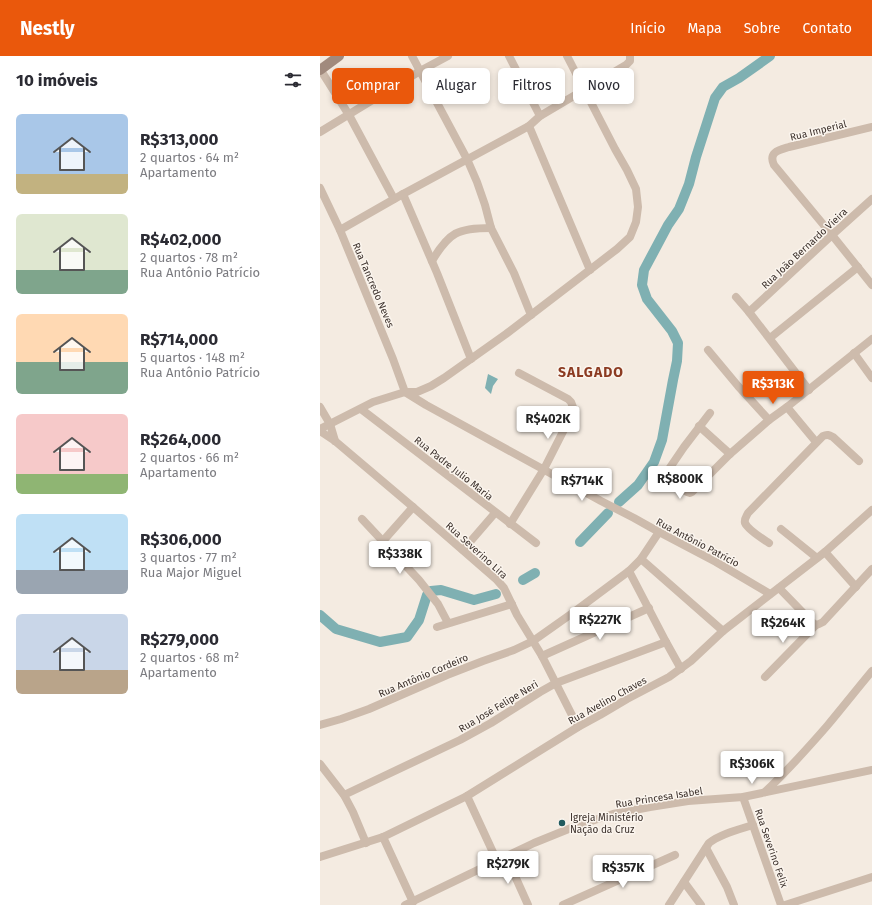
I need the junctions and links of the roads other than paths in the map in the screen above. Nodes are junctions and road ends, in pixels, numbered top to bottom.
1 (339, 56) edge
2 (412, 56) edge
3 (448, 56) edge
4 (509, 56) edge
5 (567, 56) edge
6 (630, 56) edge
7 (574, 68) edge
8 (621, 68) edge
9 (320, 70) edge
10 (420, 71) junction
11 (573, 96) edge
12 (592, 104) edge
13 (349, 115) junction
14 (540, 116) junction
15 (529, 126) junction
16 (872, 127) edge
17 (320, 132) edge
18 (467, 159) junction
19 (320, 190) edge
20 (403, 194) junction
21 (394, 199) junction
22 (872, 200) edge
23 (491, 228) junction
24 (340, 230) junction
25 (832, 235) junction
26 (432, 261) junction
27 (858, 268) junction
28 (590, 270) junction
29 (872, 286) edge
30 (736, 296) dead end
31 (749, 312) junction
32 (531, 315) junction
33 (770, 338) junction
34 (872, 339) edge
35 (708, 350) dead end
36 (854, 353) junction
37 (471, 359) junction
38 (519, 373) dead end
39 (872, 378) edge
40 (809, 390) junction
41 (405, 392) junction
42 (320, 406) edge
43 (786, 407) junction
44 (361, 409) junction
45 (710, 413) dead end
46 (769, 420) junction
47 (330, 424) junction
48 (699, 426) junction
49 (320, 430) edge
50 (334, 441) junction
51 (816, 442) junction
52 (730, 454) junction
53 (859, 461) dead end
54 (544, 469) junction
55 (413, 507) junction
56 (872, 510) edge
57 (495, 513) junction
58 (362, 519) dead end
59 (510, 524) junction
60 (781, 529) dead end
61 (658, 532) junction
62 (383, 541) junction
63 (536, 543) dead end
64 (769, 543) dead end
65 (463, 550) junction
66 (825, 552) junction
67 (641, 558) junction
68 (816, 558) junction
69 (872, 569) edge
70 (630, 571) junction
71 (856, 587) junction
72 (778, 588) junction
73 (770, 594) junction
74 (512, 604) junction
75 (649, 608) junction
76 (448, 623) junction
77 (816, 625) junction
78 (437, 627) dead end
79 (723, 631) junction
80 (533, 641) junction
81 (666, 642) junction
82 (542, 656) junction
83 (681, 668) junction
84 (872, 671) edge
85 (765, 677) dead end
86 (556, 683) junction
87 (320, 725) edge
88 (578, 727) junction
89 (320, 764) edge
90 (872, 770) edge
91 (323, 774) edge
92 (765, 792) junction
93 (344, 795) junction
94 (467, 796) junction
95 (743, 797) junction
96 (753, 825) junction
97 (383, 837) junction
98 (366, 842) junction
99 (706, 848) junction
100 (675, 855) dead end
101 (506, 856) junction
102 (320, 857) edge
103 (497, 861) junction
104 (872, 877) edge
105 (684, 882) junction
106 (409, 903) edge
107 (528, 905) edge
108 (563, 905) edge
109 (669, 905) edge
110 (701, 905) edge
111 (734, 905) edge
112 (781, 905) edge
113 (785, 905) edge

1 - 9 main road
2 - 10 street
3 - 10 street
4 - 14 street
5 - 7 street
6 - 8 street
9 - 13 street
10 - 13 street
10 - 18 street
11 - 14 street
12 - 28 street
13 - 17 street
13 - 21 street
14 - 15 street
15 - 18 street
15 - 28 street
16 - 25 street, Rua Imperial
18 - 20 street
18 - 23 street
19 - 24 street, Rua Tancredo Neves
20 - 21 street
20 - 26 street
21 - 24 street
22 - 25 street, Rua João Bernardo Vieira
23 - 26 street
23 - 32 street
24 - 41 street, Rua Tancredo Neves
25 - 27 street
25 - 31 street, Rua João Bernardo Vieira
26 - 37 street
27 - 29 street
27 - 33 street
28 - 32 street
30 - 31 street
31 - 33 street
32 - 37 street
33 - 40 street
34 - 36 street
35 - 46 street
36 - 39 street
36 - 40 street
37 - 41 street
38 - 54 street
40 - 43 street
41 - 44 street
41 - 54 street, Rua Antônio Patrício
42 - 47 street
43 - 46 street
43 - 51 street
44 - 47 street
44 - 57 street, Rua Padre Julio Maria
45 - 48 street
46 - 52 street
47 - 49 street
47 - 50 street
48 - 52 street
48 - 52 street
49 - 50 street, Rua Severino Lira
50 - 55 street, Rua Severino Lira
51 - 53 street
51 - 64 street
54 - 59 street
54 - 61 street, Rua Antônio Patrício
55 - 62 street
55 - 65 street, Rua Severino Lira
56 - 66 street, Rua Avelino Chaves
57 - 59 street, Rua Padre Julio Maria
57 - 65 street
58 - 62 street
59 - 63 street, Rua Padre Julio Maria
60 - 68 street
61 - 67 street, Rua Antônio Cordeiro
61 - 73 street, Rua Antônio Patrício
62 - 76 street
65 - 74 street, Rua Severino Lira
66 - 68 street, Rua Avelino Chaves
66 - 71 street
67 - 70 street, Rua Antônio Cordeiro
67 - 79 street
68 - 72 street, Rua Avelino Chaves
69 - 71 street
70 - 75 street
70 - 80 street, Rua Antônio Cordeiro
71 - 77 street
72 - 73 street, Rua Avelino Chaves
72 - 77 street
73 - 79 street, Rua Avelino Chaves
74 - 76 street
74 - 80 street, Rua Severino Lira
75 - 81 street
75 - 82 street
76 - 78 street
77 - 85 street
79 - 83 street, Rua Avelino Chaves
80 - 82 street, Rua Severino Lira
80 - 87 street, Rua Antônio Cordeiro
81 - 83 street
81 - 86 street, Rua José Felipe Neri
82 - 86 street, Rua Severino Lira
83 - 88 street, Rua Avelino Chaves
84 - 92 street
86 - 88 street, Rua Severino Lira
86 - 93 street, Rua José Felipe Neri
88 - 94 street, Rua Avelino Chaves
89 - 91 street
90 - 92 street, Rua Princesa Isabel
91 - 93 street
92 - 95 street, Rua Princesa Isabel
93 - 98 street
94 - 97 street, Rua Avelino Chaves
94 - 103 street
95 - 96 street, Rua Severino Felix
95 - 101 street, Rua Princesa Isabel
96 - 99 street
96 - 112 street, Rua Severino Felix
97 - 98 street, Rua Avelino Chaves
97 - 106 street
98 - 102 street, Rua Avelino Chaves
99 - 105 street
99 - 111 street
100 - 108 street
101 - 103 street, Rua Princesa Isabel
101 - 107 street
103 - 106 street, Rua Princesa Isabel
104 - 113 street
105 - 109 street
105 - 110 street

